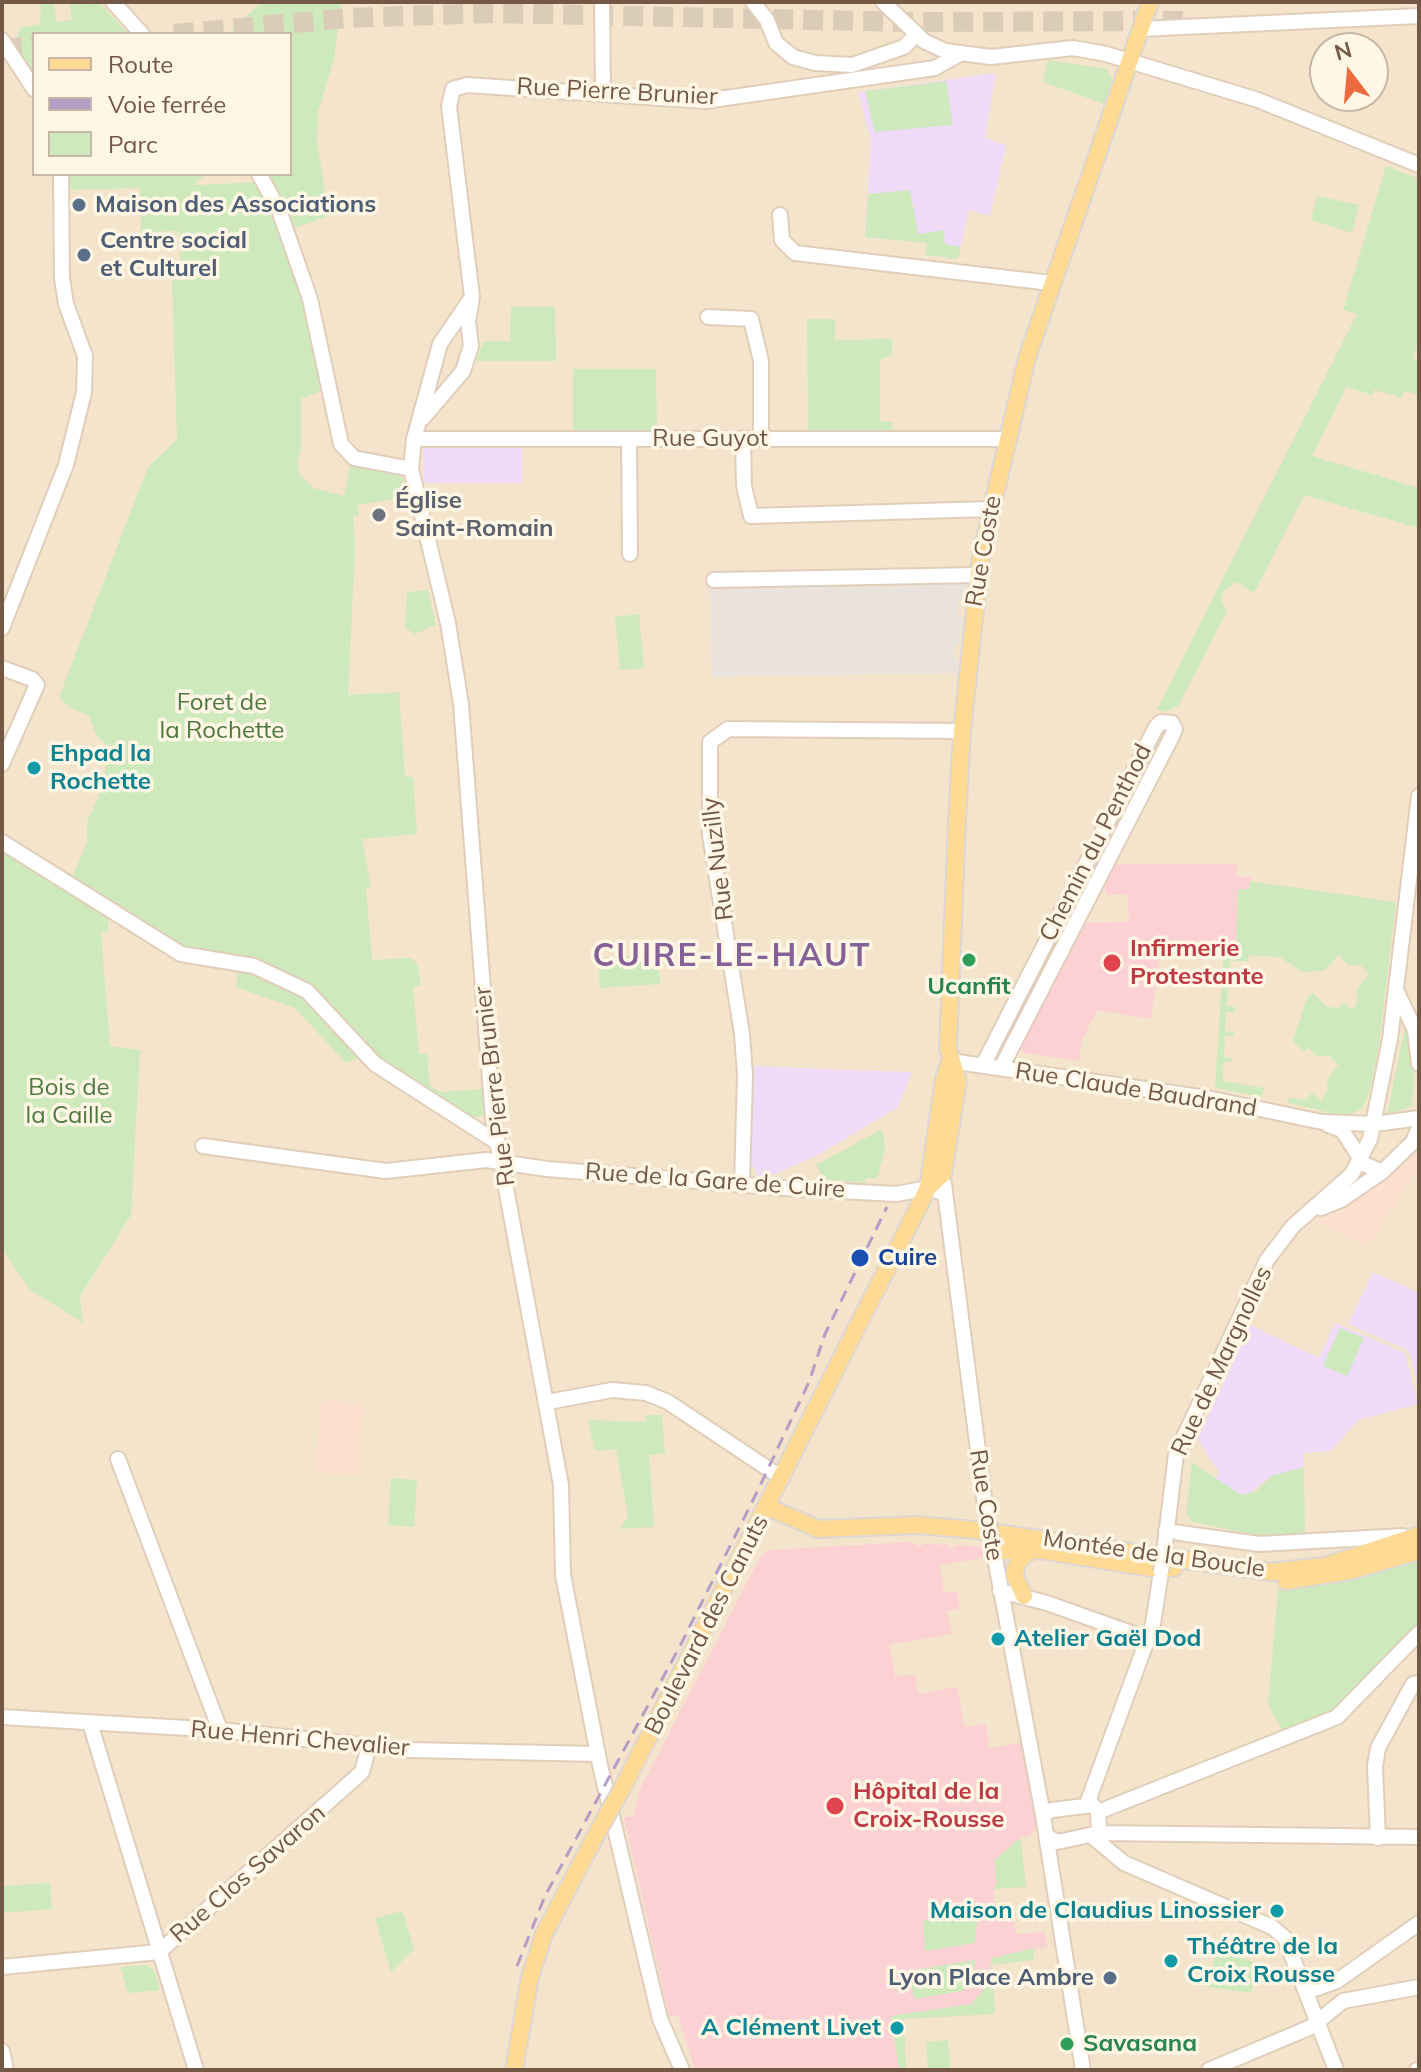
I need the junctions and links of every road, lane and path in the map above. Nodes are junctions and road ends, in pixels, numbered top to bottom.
1 (113, 2) edge
2 (602, 2) edge
3 (753, 2) edge
4 (883, 2) edge
5 (1150, 2) edge
6 (1419, 16) edge
7 (1140, 29) junction
8 (140, 32) edge
9 (916, 35) junction
10 (4, 44) edge
11 (960, 54) junction
12 (1130, 61) junction
13 (32, 86) edge
14 (603, 92) junction
15 (1419, 165) edge
16 (61, 176) edge
17 (260, 176) edge
18 (780, 215) dead end
19 (1051, 283) junction
20 (472, 294) junction
21 (708, 317) dead end
22 (422, 418) junction
23 (743, 438) junction
24 (761, 438) junction
25 (414, 439) junction
26 (629, 439) junction
27 (1007, 439) junction
28 (411, 469) junction
29 (990, 509) junction
30 (630, 554) dead end
31 (977, 575) junction
32 (714, 580) dead end
33 (2, 628) edge
34 (2, 668) edge
35 (962, 731) junction
36 (2, 764) edge
37 (1419, 796) edge
38 (2, 842) edge
39 (1397, 992) junction
40 (950, 1061) junction
41 (1419, 1064) edge
42 (983, 1065) junction
43 (1001, 1068) junction
44 (1419, 1103) edge
45 (1419, 1121) edge
46 (1322, 1122) junction
47 (1372, 1131) junction
48 (498, 1143) junction
49 (1416, 1143) edge
50 (203, 1146) dead end
51 (1360, 1159) junction
52 (502, 1161) junction
53 (1382, 1172) junction
54 (943, 1174) junction
55 (742, 1184) junction
56 (928, 1188) junction
57 (945, 1194) junction
58 (1313, 1209) junction
59 (548, 1402) junction
60 (118, 1459) dead end
61 (782, 1478) junction
62 (768, 1507) junction
63 (885, 1529) junction
64 (1166, 1534) junction
65 (1419, 1535) edge
66 (993, 1546) junction
67 (1419, 1551) edge
68 (1029, 1552) junction
69 (1184, 1568) junction
70 (1000, 1591) junction
71 (1024, 1596) junction
72 (1419, 1633) edge
73 (1148, 1639) junction
74 (1419, 1683) edge
75 (2, 1717) edge
76 (90, 1723) junction
77 (220, 1730) junction
78 (369, 1746) junction
79 (598, 1754) junction
80 (1092, 1808) junction
81 (1043, 1815) junction
82 (1096, 1835) junction
83 (1047, 1836) junction
84 (1419, 1837) edge
85 (1378, 1838) junction
86 (1419, 1923) edge
87 (159, 1952) junction
88 (2, 1967) edge
89 (1337, 1981) junction
90 (1419, 1987) edge
91 (1307, 1992) junction
92 (1343, 2001) junction
93 (1317, 2023) junction
94 (2, 2051) edge
95 (6, 2070) edge
96 (196, 2070) edge
97 (514, 2070) edge
98 (682, 2070) edge
99 (1083, 2070) edge
100 (1209, 2070) edge
101 (1336, 2070) edge

1 - 8 street
2 - 14 street
3 - 9 street
4 - 9 street
5 - 7 main road, Rue Coste
6 - 7 street
7 - 12 main road, Rue Coste
9 - 11 street
10 - 13 street
11 - 12 street, Rue Pierre Brunier
11 - 14 street, Rue Pierre Brunier
12 - 15 street, Rue Pierre Brunier
12 - 19 main road, Rue Coste
14 - 20 street, Rue Pierre Brunier
16 - 33 street
17 - 28 street
18 - 19 street
19 - 27 main road, Rue Coste
20 - 22 street, Rue Pierre Brunier
20 - 22 street, Rue Pierre Brunier
21 - 24 street
22 - 25 street, Rue Pierre Brunier
23 - 24 street, Rue Guyot
23 - 26 street, Rue Guyot
23 - 29 street
24 - 27 street, Rue Guyot
25 - 26 street, Rue Guyot
25 - 28 street, Rue Pierre Brunier
26 - 30 street
27 - 29 main road, Rue Coste
28 - 48 street, Rue Pierre Brunier
29 - 31 main road, Rue Coste
31 - 32 street
31 - 35 main road, Rue Coste
34 - 36 street
35 - 40 main road, Rue Coste
35 - 55 street, Rue Nuzilly
37 - 39 street, Rue de Margnolles
38 - 48 street
39 - 41 street
39 - 47 street, Rue de Margnolles
40 - 42 street, Rue Claude Baudrand
40 - 54 main road, Rue Coste
40 - 56 main road, Rue Coste
42 - 43 street, Rue Claude Baudrand
42 - 43 street, Chemin du Penthod
43 - 46 street, Rue Claude Baudrand
44 - 45 street
45 - 47 street
45 - 49 street, Rue de Margnolles
46 - 47 street, Rue Claude Baudrand
46 - 51 street, Rue Claude Baudrand
47 - 51 street, Rue de Margnolles
48 - 52 street, Rue Pierre Brunier
49 - 53 street, Rue de Margnolles
50 - 52 street, Rue de la Gare de Cuire
51 - 53 street
51 - 58 street, Rue de Margnolles
52 - 55 street, Rue de la Gare de Cuire
52 - 59 street, Rue Pierre Brunier
53 - 58 street, Rue de Margnolles
54 - 56 main road
54 - 57 street, Rue Coste
55 - 56 street, Rue de la Gare de Cuire
56 - 57 street
56 - 61 main road, Boulevard des Canuts
57 - 66 street, Rue Coste, bridge
58 - 64 street, Rue de Margnolles
59 - 61 street
59 - 79 street, Rue Pierre Brunier
60 - 77 street
61 - 62 main road, Boulevard des Canuts
62 - 63 main road, Montée de la Boucle
62 - 97 main road, Boulevard des Canuts, bridge
63 - 65 main road, Montée de la Boucle
63 - 69 main road, Montée de la Boucle
64 - 65 street
64 - 73 street, Rue de Margnolles, bridge
66 - 68 main road
66 - 70 street, Rue Coste
67 - 69 main road, Montée de la Boucle
68 - 69 main road
68 - 71 main road
70 - 71 street
70 - 81 street, Rue Coste
71 - 73 street
72 - 80 street
73 - 80 street, Rue de Margnolles
74 - 85 street
75 - 76 street, Rue Henri Chevalier
76 - 77 street, Rue Henri Chevalier
76 - 87 street
77 - 78 street, Rue Henri Chevalier
78 - 79 street, Rue Henri Chevalier
78 - 87 street, Rue Clos Savaron
79 - 98 street, Rue Pierre Brunier
80 - 81 street
80 - 82 street
81 - 83 street, Rue Coste
82 - 83 street
82 - 85 street
82 - 91 street
83 - 99 street, Rue Coste
84 - 85 street
86 - 89 street
87 - 88 street, Rue Clos Savaron
87 - 96 street
89 - 91 street
89 - 92 street
90 - 92 street
91 - 93 street
92 - 93 street
93 - 100 street
93 - 101 street
94 - 95 street

